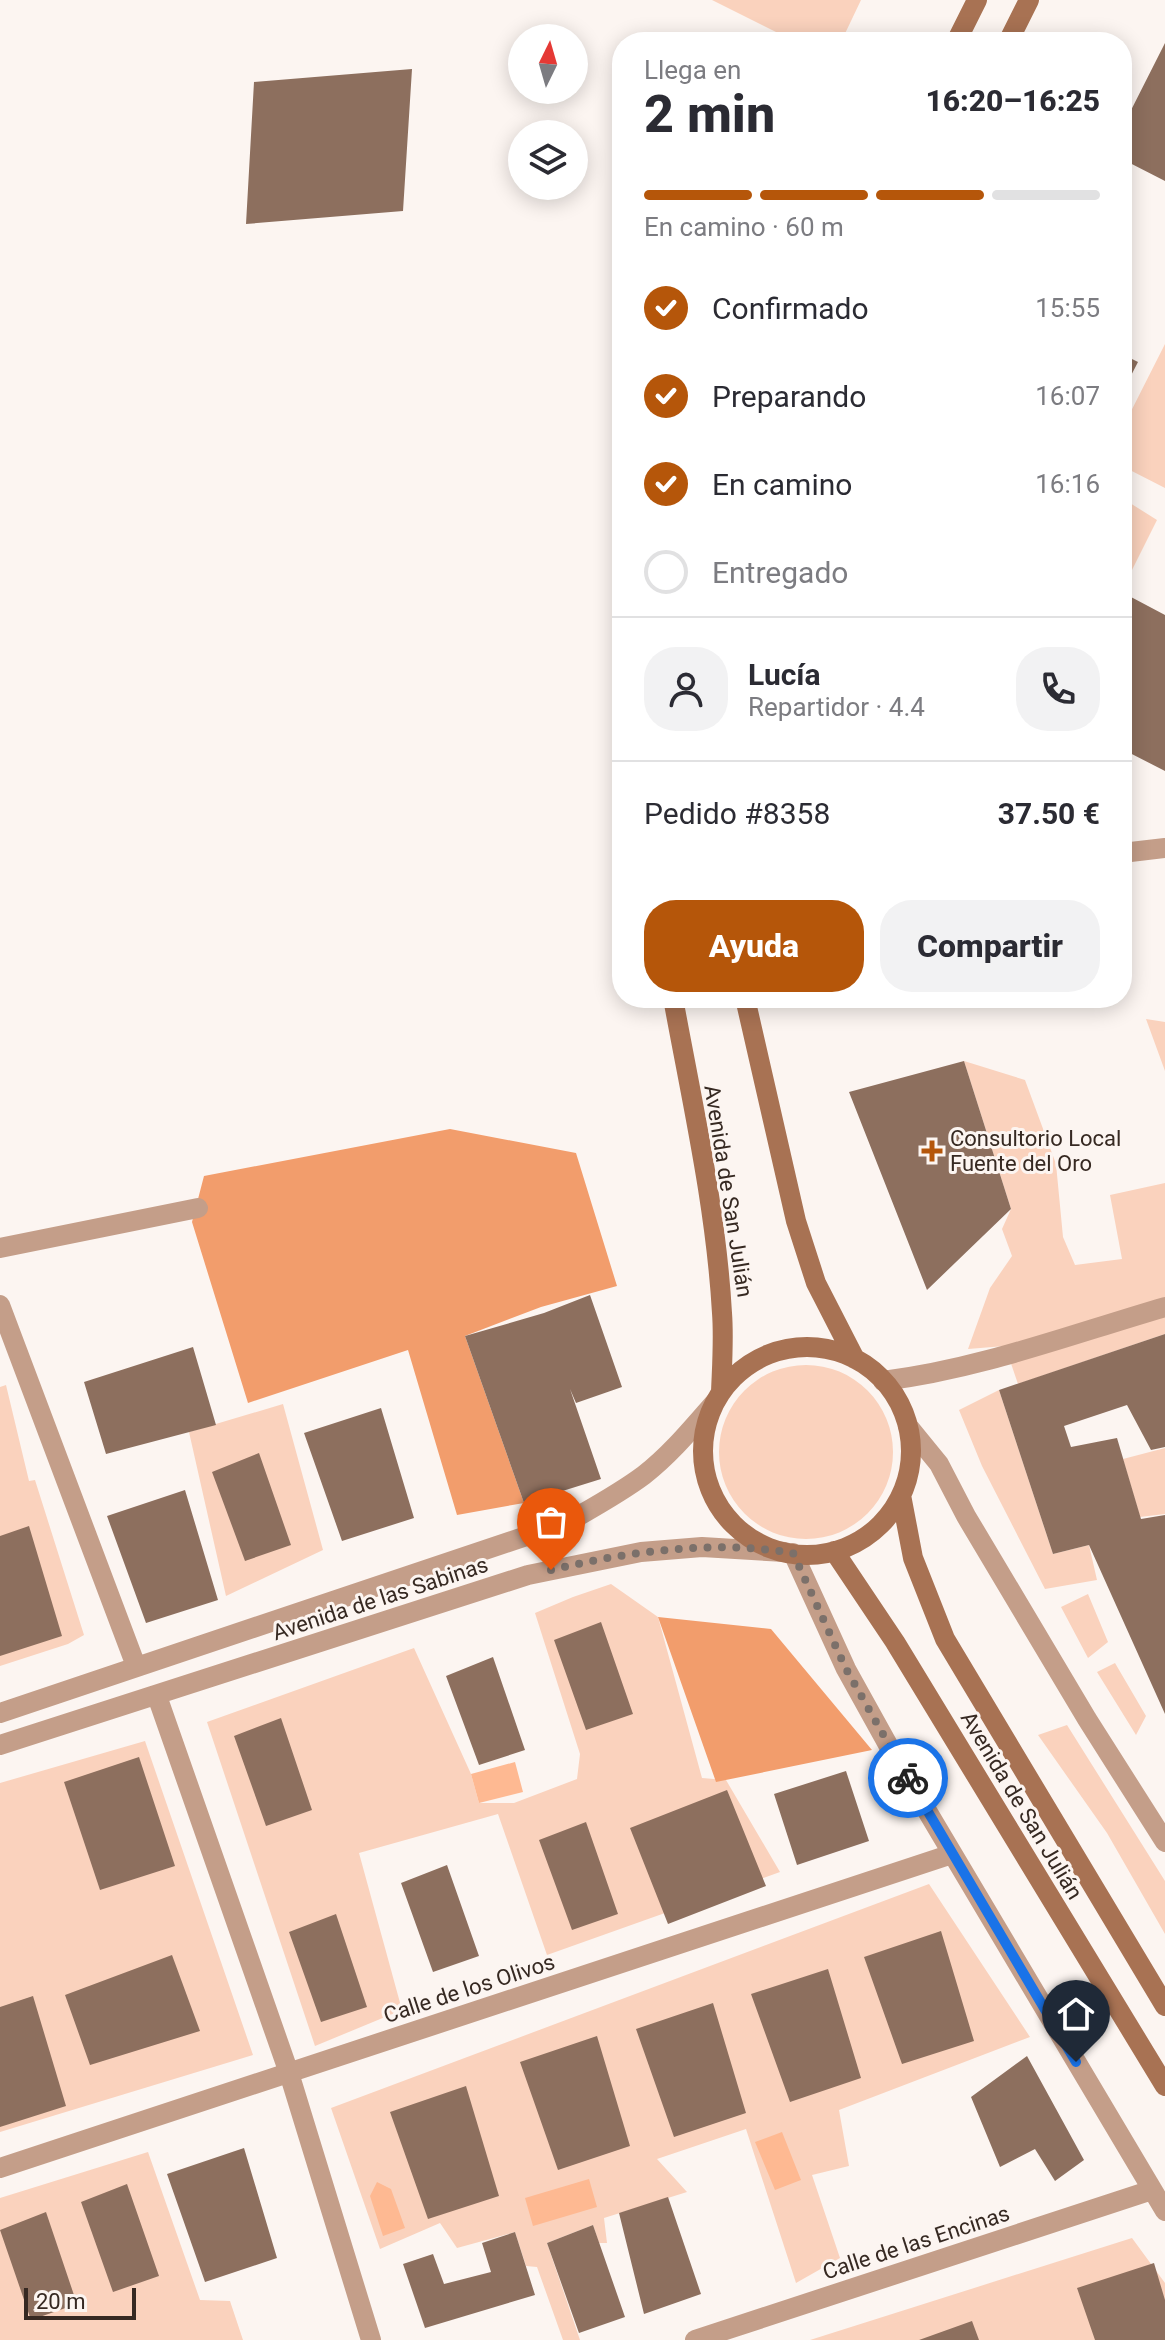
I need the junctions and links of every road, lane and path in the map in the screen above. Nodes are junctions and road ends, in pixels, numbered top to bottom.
1 (977, 0) edge
2 (1029, 0) edge
3 (961, 32) edge
4 (1013, 32) edge
5 (1165, 848) edge
6 (1132, 852) edge
7 (675, 1008) edge
8 (747, 1008) edge
9 (198, 1208) dead end
10 (0, 1248) edge
11 (0, 1305) edge
12 (1165, 1307) edge
13 (855, 1359) junction
14 (883, 1381) junction
15 (718, 1397) junction
16 (908, 1426) junction
17 (901, 1495) junction
18 (834, 1551) junction
19 (789, 1553) junction
20 (136, 1666) junction
21 (157, 1696) junction
22 (0, 1713) edge
23 (0, 1745) edge
24 (1165, 1842) edge
25 (952, 1854) junction
26 (1165, 2006) edge
27 (289, 2073) junction
28 (1165, 2086) edge
29 (0, 2168) edge
30 (1152, 2190) junction
31 (1165, 2211) edge
32 (371, 2340) edge
33 (695, 2340) edge

1 - 3 main road
2 - 4 main road
5 - 6 street
7 - 15 main road, Avenida de San Julián
8 - 13 main road
9 - 10 street
11 - 20 street
12 - 14 street
13 - 14 main road
13 - 15 main road
14 - 16 main road
15 - 19 main road
15 - 20 street, Avenida de las Sabinas
16 - 17 main road
16 - 24 street
17 - 18 main road
17 - 26 main road, Avenida de San Julián
18 - 19 main road
18 - 28 main road, Avenida de San Julián
19 - 21 street, Avenida de las Sabinas
19 - 25 street
20 - 22 street, Avenida de las Sabinas
21 - 23 street, Avenida de las Sabinas
21 - 27 street
25 - 27 street, Calle de los Olivos
25 - 30 street
27 - 29 street, Calle de los Olivos
27 - 32 street
30 - 31 street
30 - 33 street, Calle de las Encinas

